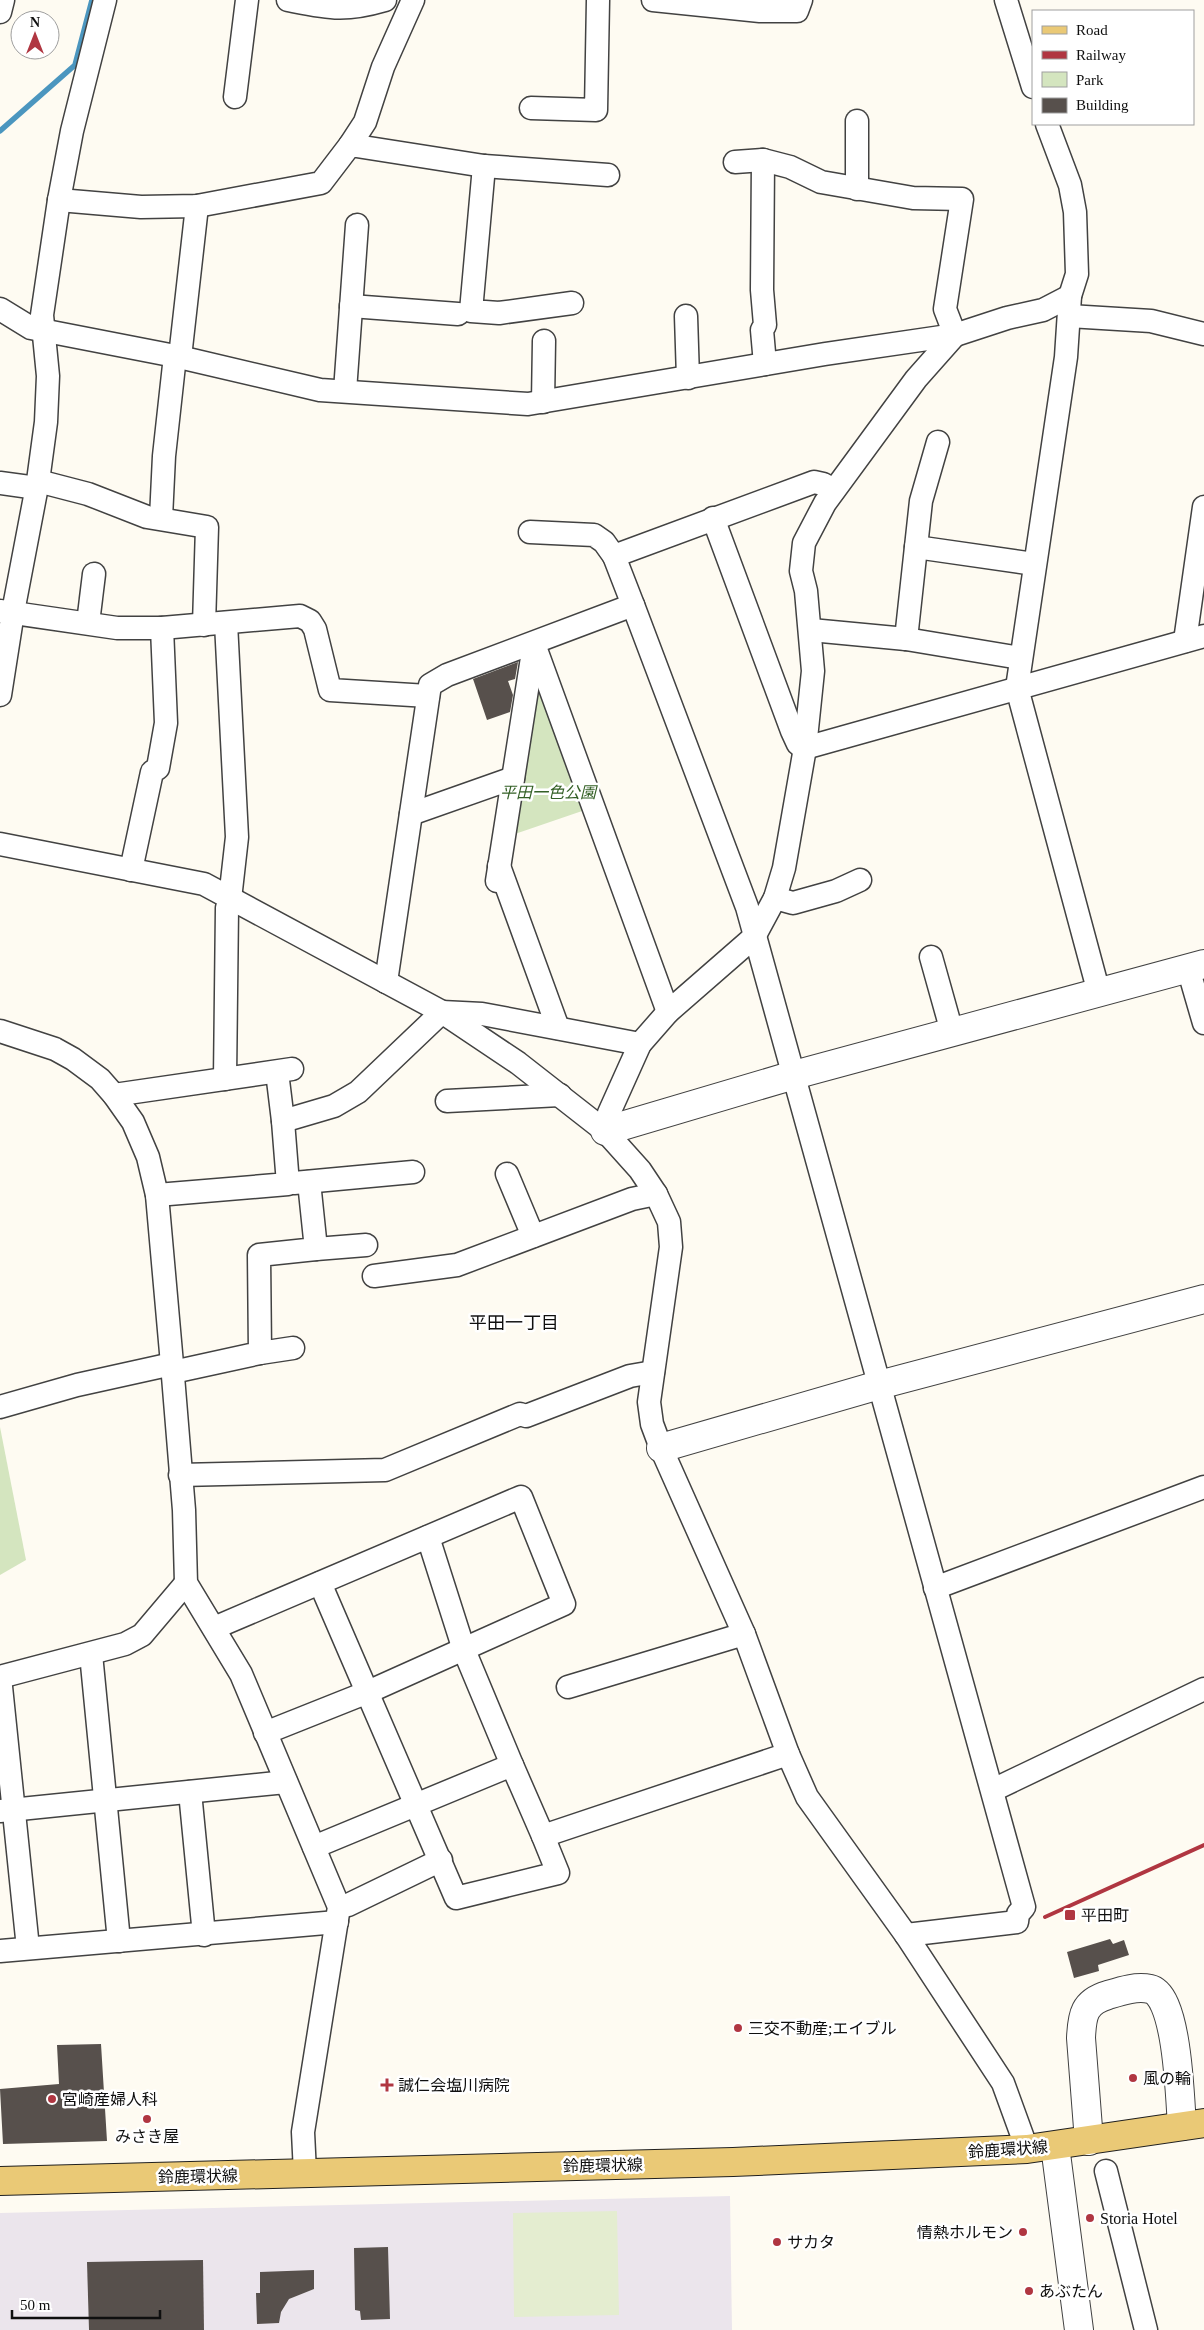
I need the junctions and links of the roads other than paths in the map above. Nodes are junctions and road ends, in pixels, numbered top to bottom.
1 (3, 0) edge
2 (106, 0) edge
3 (247, 0) edge
4 (288, 0) edge
5 (385, 0) edge
6 (413, 0) edge
7 (598, 0) edge
8 (653, 0) edge
9 (801, 0) edge
10 (1006, 0) edge
11 (0, 12) edge
12 (1032, 84) edge
13 (235, 97) dead end
14 (531, 108) dead end
15 (857, 121) dead end
16 (1047, 125) edge
17 (350, 145) junction
18 (763, 160) junction
19 (734, 162) dead end
20 (484, 166) junction
21 (608, 176) dead end
22 (857, 188) junction
23 (58, 200) junction
24 (197, 206) junction
25 (357, 225) dead end
26 (572, 303) dead end
27 (351, 306) junction
28 (1070, 306) junction
29 (0, 309) edge
30 (458, 314) dead end
31 (686, 316) dead end
32 (45, 330) junction
33 (1204, 334) edge
34 (955, 335) junction
35 (544, 341) dead end
36 (178, 357) junction
37 (765, 364) junction
38 (688, 378) junction
39 (345, 391) junction
40 (543, 402) junction
41 (938, 442) dead end
42 (0, 482) edge
43 (38, 484) junction
44 (834, 490) junction
45 (1204, 507) edge
46 (161, 518) junction
47 (713, 518) junction
48 (530, 532) dead end
49 (916, 546) junction
50 (614, 556) junction
51 (1034, 564) junction
52 (94, 574) dead end
53 (633, 605) junction
54 (7, 611) edge
55 (88, 623) junction
56 (215, 624) junction
57 (162, 628) junction
58 (811, 630) junction
59 (1194, 638) edge
60 (906, 639) junction
61 (534, 644) junction
62 (1020, 658) junction
63 (1017, 688) junction
64 (0, 695) edge
65 (428, 696) junction
66 (805, 748) junction
67 (513, 778) junction
68 (411, 814) junction
69 (0, 844) edge
70 (131, 870) junction
71 (860, 880) dead end
72 (775, 898) junction
73 (230, 899) junction
74 (754, 937) junction
75 (931, 956) dead end
76 (1196, 966) edge
77 (386, 982) junction
78 (1099, 993) junction
79 (442, 1012) junction
80 (668, 1012) junction
81 (1204, 1023) edge
82 (558, 1028) junction
83 (0, 1031) edge
84 (952, 1032) junction
85 (640, 1044) junction
86 (794, 1075) junction
87 (225, 1079) junction
88 (114, 1095) junction
89 (560, 1095) junction
90 (447, 1102) dead end
91 (283, 1122) junction
92 (605, 1131) junction
93 (413, 1172) dead end
94 (508, 1174) dead end
95 (298, 1183) junction
96 (656, 1194) junction
97 (157, 1195) junction
98 (533, 1236) junction
99 (366, 1245) dead end
100 (316, 1249) junction
101 (374, 1276) dead end
102 (1204, 1299) edge
103 (293, 1348) dead end
104 (260, 1354) junction
105 (172, 1368) junction
106 (653, 1372) junction
107 (879, 1385) junction
108 (0, 1406) edge
109 (662, 1448) junction
110 (180, 1475) junction
111 (1204, 1487) edge
112 (428, 1537) junction
113 (186, 1582) junction
114 (320, 1583) junction
115 (936, 1588) junction
116 (214, 1628) junction
117 (744, 1634) junction
118 (464, 1650) junction
119 (91, 1654) junction
120 (0, 1677) edge
121 (568, 1687) dead end
122 (1204, 1688) edge
123 (368, 1692) junction
124 (265, 1733) junction
125 (788, 1754) junction
126 (512, 1765) junction
127 (286, 1782) junction
128 (993, 1790) junction
129 (190, 1792) junction
130 (104, 1800) junction
131 (416, 1804) junction
132 (7, 1810) edge
133 (542, 1836) junction
134 (314, 1847) junction
135 (441, 1860) junction
136 (338, 1914) junction
137 (204, 1935) junction
138 (906, 1935) junction
139 (119, 1941) junction
140 (28, 1948) junction
141 (0, 1951) edge
142 (1193, 2125) edge
143 (1090, 2141) junction
144 (1055, 2146) junction
145 (1027, 2149) junction
146 (1106, 2171) dead end
147 (305, 2173) junction
148 (0, 2181) edge
149 (1080, 2330) edge
150 (1146, 2330) edge

1 - 11 street
2 - 23 street
3 - 13 street
4 - 5 street
6 - 17 street
7 - 14 street
8 - 9 street
10 - 12 street
15 - 22 street
16 - 28 street
17 - 20 street
17 - 24 street
18 - 19 street
18 - 22 street
18 - 37 street
20 - 21 street
20 - 26 street
22 - 34 street
23 - 24 street
23 - 32 street
24 - 36 street
25 - 27 street
27 - 30 street
27 - 39 street
28 - 33 street
28 - 34 street
28 - 51 street
29 - 32 street
31 - 38 street
32 - 36 street
32 - 43 street
34 - 37 street
34 - 44 street
35 - 40 street
36 - 39 street
36 - 46 street
37 - 38 street
38 - 40 street
39 - 40 street
41 - 49 street
42 - 43 street
43 - 46 street
43 - 54 street
44 - 47 street
44 - 58 street
45 - 59 street
46 - 56 street
47 - 50 street
47 - 66 street
48 - 50 street
49 - 51 street
49 - 60 street
50 - 53 street
51 - 62 street
52 - 55 street
53 - 61 street
53 - 74 street
54 - 55 street
54 - 64 street
55 - 57 street
56 - 57 street
56 - 65 street
56 - 73 street
57 - 70 street
58 - 60 street
58 - 66 street
59 - 63 street
60 - 62 street
61 - 65 street
61 - 67 street
61 - 80 street
62 - 63 street
63 - 66 street
63 - 78 street
65 - 68 street
66 - 72 street
67 - 68 street
67 - 82 street
68 - 77 street
69 - 70 street
70 - 73 street
71 - 72 street
72 - 74 street
73 - 77 street
73 - 87 street
74 - 80 street
74 - 86 street
75 - 84 street
76 - 78 street
76 - 81 street
77 - 79 street
78 - 84 street
79 - 82 street
79 - 89 street
79 - 91 street
80 - 85 street
82 - 85 street
83 - 88 street
84 - 86 street
85 - 92 street
86 - 92 street
86 - 107 street
87 - 88 street
87 - 91 street
88 - 97 street
89 - 90 street
89 - 92 street
91 - 95 street
92 - 96 street
93 - 95 street
94 - 98 street
95 - 97 street
95 - 100 street
96 - 98 street
96 - 106 street
97 - 105 street
98 - 101 street
99 - 100 street
100 - 104 street
102 - 107 street
103 - 104 street
104 - 105 street
105 - 108 street
105 - 110 street
106 - 109 street
106 - 110 street
107 - 109 street
107 - 115 street
109 - 117 street
110 - 113 street
111 - 115 street
112 - 114 street
112 - 118 street
112 - 118 street
113 - 116 street
113 - 119 street
114 - 116 street
114 - 123 street
115 - 128 street
116 - 124 street
117 - 121 street
117 - 125 street
118 - 123 street
118 - 126 street
119 - 120 street
119 - 130 street
120 - 132 street
122 - 128 street
123 - 124 street
123 - 131 street
124 - 127 street
125 - 133 street
125 - 138 street
126 - 131 street
126 - 133 street
127 - 129 street
127 - 134 street
128 - 138 street
129 - 130 street
129 - 137 street
130 - 132 street
130 - 139 street
131 - 134 street
131 - 135 street
132 - 140 street
133 - 135 street
134 - 136 street
135 - 136 street
136 - 137 street
136 - 147 street
137 - 139 street
138 - 145 street
139 - 140 street
140 - 141 street
142 - 143 main road, 鈴鹿環状線
142 - 143 street
143 - 144 main road, 鈴鹿環状線
144 - 145 main road, 鈴鹿環状線
144 - 149 street
145 - 147 main road, 鈴鹿環状線
146 - 150 street
147 - 148 main road, 鈴鹿環状線

